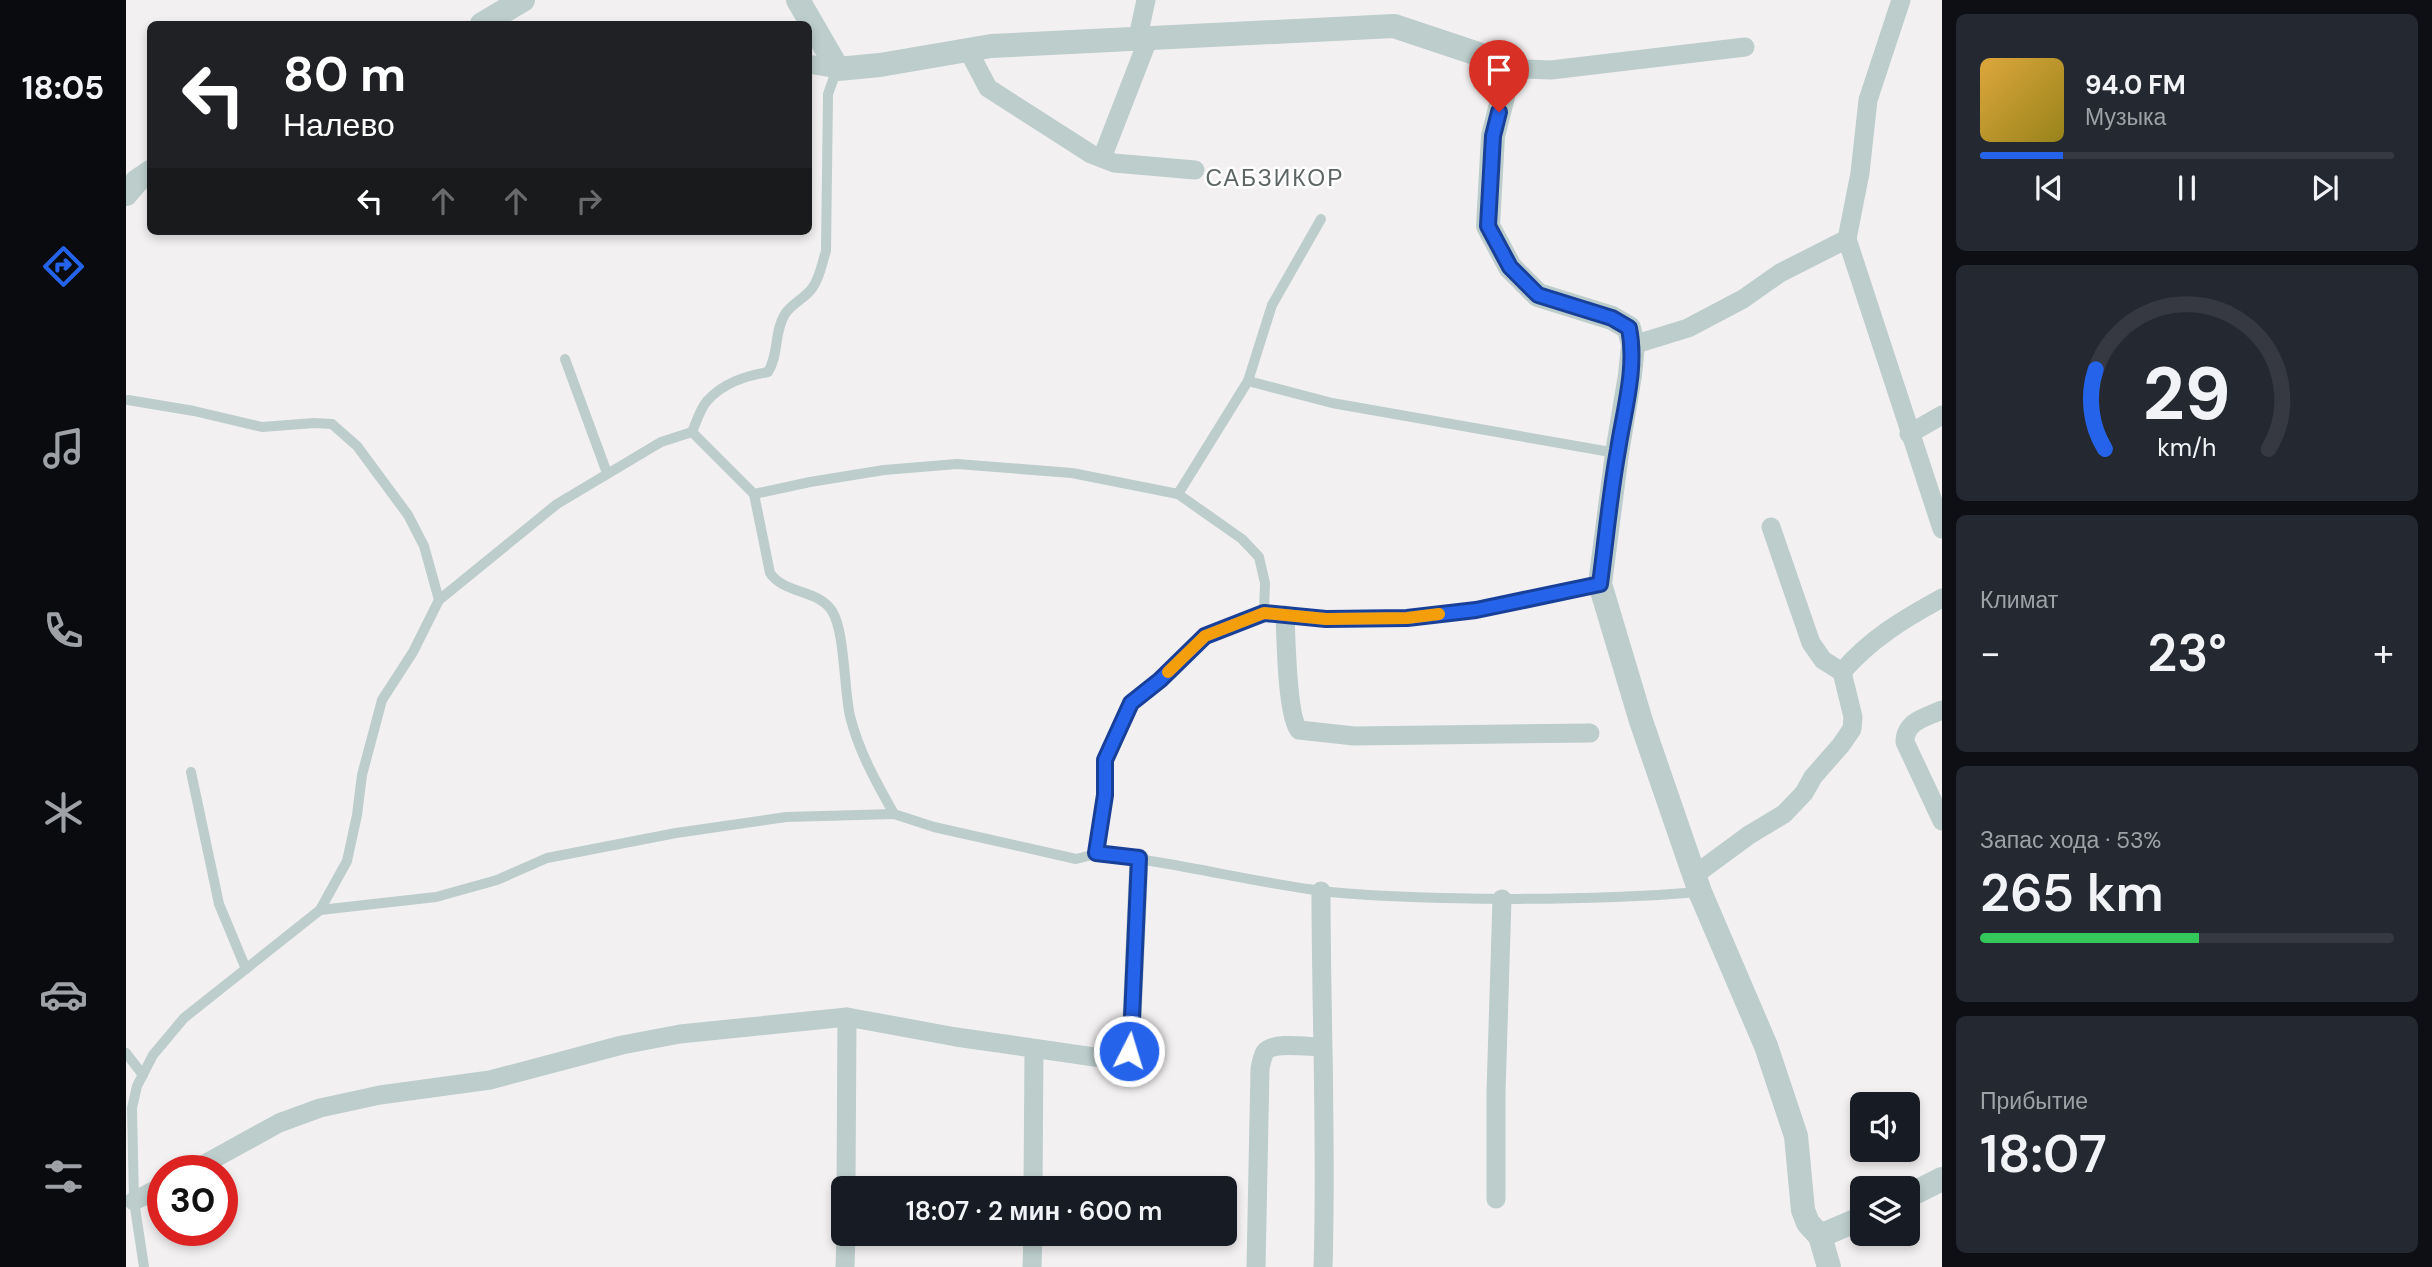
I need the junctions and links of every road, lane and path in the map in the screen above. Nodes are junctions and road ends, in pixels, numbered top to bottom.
1 (523, 0) edge
2 (798, 0) edge
3 (1146, 0) edge
4 (1902, 0) edge
5 (487, 21) edge
6 (810, 21) edge
7 (812, 24) edge
8 (1143, 37) junction
9 (1745, 47) dead end
10 (968, 50) junction
11 (812, 65) edge
12 (1511, 65) junction
13 (838, 69) junction
14 (1102, 158) junction
15 (1195, 170) dead end
16 (147, 174) edge
17 (126, 194) edge
18 (1321, 219) dead end
19 (1847, 239) junction
20 (1633, 345) junction
21 (565, 359) dead end
22 (1248, 381) junction
23 (128, 400) dead end
24 (1942, 415) edge
25 (692, 432) junction
26 (1909, 434) junction
27 (1617, 453) junction
28 (607, 473) junction
29 (754, 494) junction
30 (1178, 494) junction
31 (1772, 527) dead end
32 (1942, 529) edge
33 (1600, 584) junction
34 (1942, 598) edge
35 (439, 600) junction
36 (1264, 613) junction
37 (1285, 615) junction
38 (1842, 671) junction
39 (1942, 710) edge
40 (1590, 733) dead end
41 (191, 772) dead end
42 (894, 814) junction
43 (1942, 821) edge
44 (1096, 853) junction
45 (1139, 858) junction
46 (1698, 883) junction
47 (1321, 891) junction
48 (1502, 900) junction
49 (320, 910) junction
50 (246, 969) junction
51 (847, 1017) junction
52 (1322, 1047) junction
53 (1034, 1049) junction
54 (126, 1053) edge
55 (143, 1075) junction
56 (221, 1155) edge
57 (846, 1176) edge
58 (1033, 1176) edge
59 (1942, 1179) edge
60 (1920, 1190) edge
61 (147, 1194) edge
62 (1496, 1199) dead end
63 (134, 1201) junction
64 (1850, 1222) edge
65 (1819, 1236) junction
66 (846, 1246) edge
67 (1033, 1246) edge
68 (144, 1267) edge
69 (845, 1267) edge
70 (1032, 1267) edge
71 (1256, 1267) edge
72 (1323, 1267) edge
73 (1829, 1267) edge

1 - 5 street
2 - 6 street
3 - 8 street
4 - 19 street
7 - 13 street
8 - 10 street
8 - 12 street
8 - 14 street
9 - 12 street
10 - 13 street
10 - 14 street
11 - 13 street
12 - 20 street
13 - 25 lane
14 - 15 street
16 - 17 street
18 - 22 lane
19 - 20 street
19 - 26 street
20 - 27 street
21 - 28 lane
22 - 27 lane
22 - 30 lane
23 - 35 lane
24 - 26 street
25 - 28 lane
25 - 29 lane
26 - 32 street
27 - 33 street
28 - 35 lane
29 - 30 lane
29 - 42 lane
30 - 36 lane
31 - 38 street
33 - 37 lane
33 - 46 street
34 - 38 street
35 - 49 lane
36 - 37 lane
36 - 44 lane
37 - 40 street
38 - 46 street
39 - 43 street
41 - 50 lane
42 - 44 lane
42 - 49 lane
44 - 45 lane
45 - 47 lane
45 - 53 street
46 - 48 lane
46 - 65 street
47 - 48 lane
47 - 52 street
48 - 62 street
49 - 50 lane
50 - 55 lane
51 - 53 street
51 - 56 street
51 - 57 street
52 - 71 street
52 - 72 street
53 - 58 street
54 - 55 lane
55 - 63 lane
59 - 60 street
61 - 63 street
63 - 68 lane
64 - 65 street
65 - 73 street
66 - 69 street
67 - 70 street

